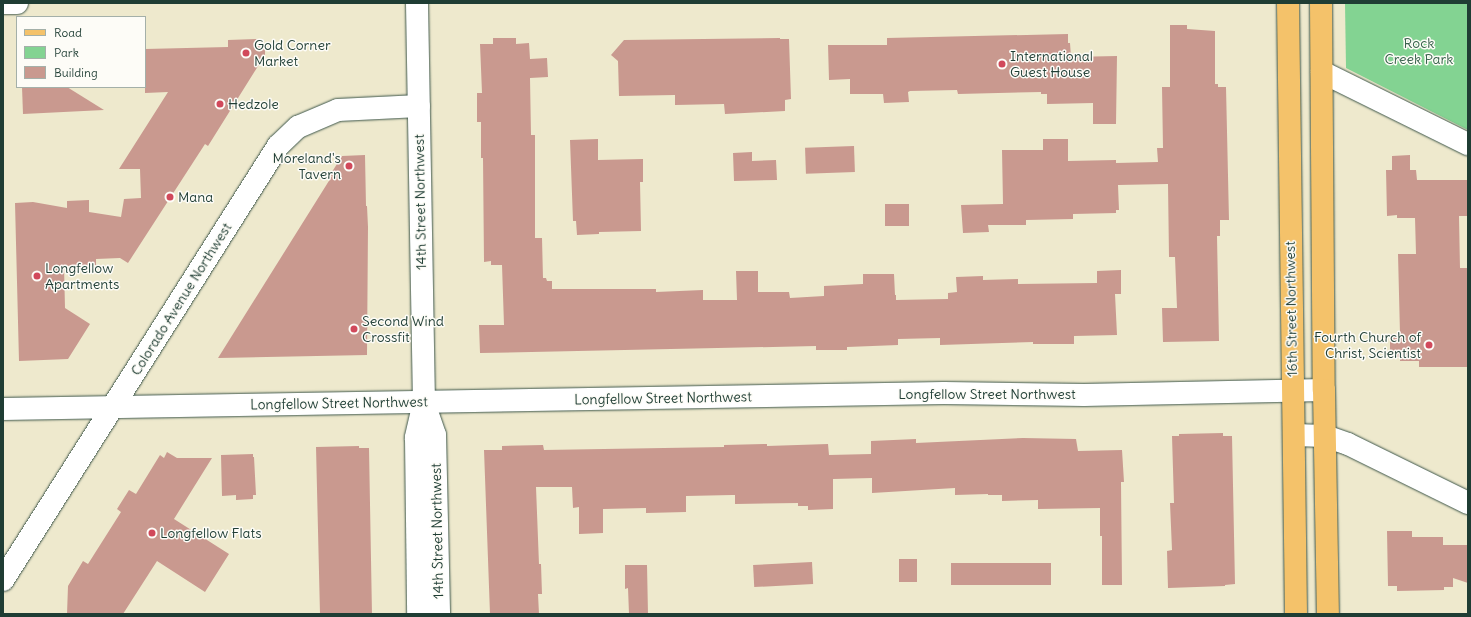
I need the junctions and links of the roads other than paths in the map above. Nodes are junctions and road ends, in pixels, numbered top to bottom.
1 (3, 3) edge
2 (17, 3) edge
3 (417, 3) edge
4 (1288, 3) edge
5 (1320, 3) edge
6 (1322, 72) junction
7 (418, 106) junction
8 (1468, 144) edge
9 (1324, 390) junction
10 (1292, 392) junction
11 (424, 402) junction
12 (112, 407) junction
13 (3, 409) edge
14 (1294, 435) junction
15 (1325, 436) junction
16 (1468, 502) edge
17 (3, 580) edge
18 (418, 614) edge
19 (439, 614) edge
20 (1296, 614) edge
21 (1328, 614) edge

1 - 2 street
3 - 7 street, 14th Street Northwest
4 - 10 main road, 16th Street Northwest
5 - 6 main road
6 - 8 street
6 - 9 main road
7 - 11 street, 14th Street Northwest
7 - 12 street, Colorado Avenue Northwest
9 - 10 street, Longfellow Street Northwest
9 - 15 main road
10 - 11 street, Longfellow Street Northwest
10 - 14 main road, 16th Street Northwest
11 - 12 street, Longfellow Street Northwest
11 - 18 street, 14th Street Northwest
11 - 19 street, 14th Street Northwest
12 - 13 street, Longfellow Street Northwest
12 - 17 street, Colorado Avenue Northwest
14 - 15 street
14 - 20 main road, 16th Street Northwest
15 - 16 street
15 - 21 main road

